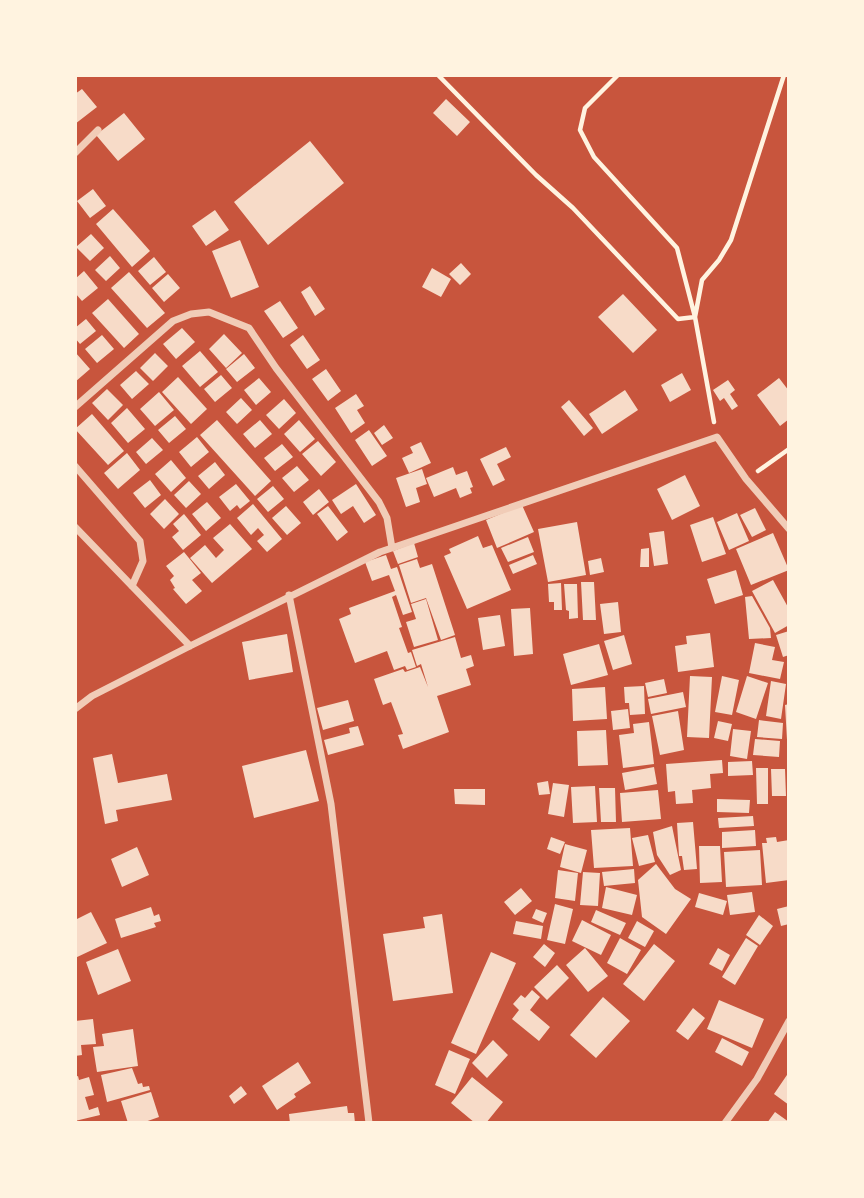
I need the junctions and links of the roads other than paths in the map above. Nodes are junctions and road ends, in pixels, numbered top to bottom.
1 (98, 130) dead end
2 (75, 153) edge
3 (75, 407) edge
4 (75, 466) edge
5 (75, 527) edge
6 (789, 528) edge
7 (392, 548) junction
8 (132, 586) junction
9 (289, 595) junction
10 (190, 646) junction
11 (75, 709) edge
12 (789, 1021) edge
13 (369, 1123) edge
14 (725, 1123) edge

1 - 2 street
3 - 7 street
4 - 8 street
5 - 8 street
6 - 7 street
7 - 9 street
8 - 10 street
9 - 10 street
9 - 13 street
10 - 11 street
12 - 14 street

